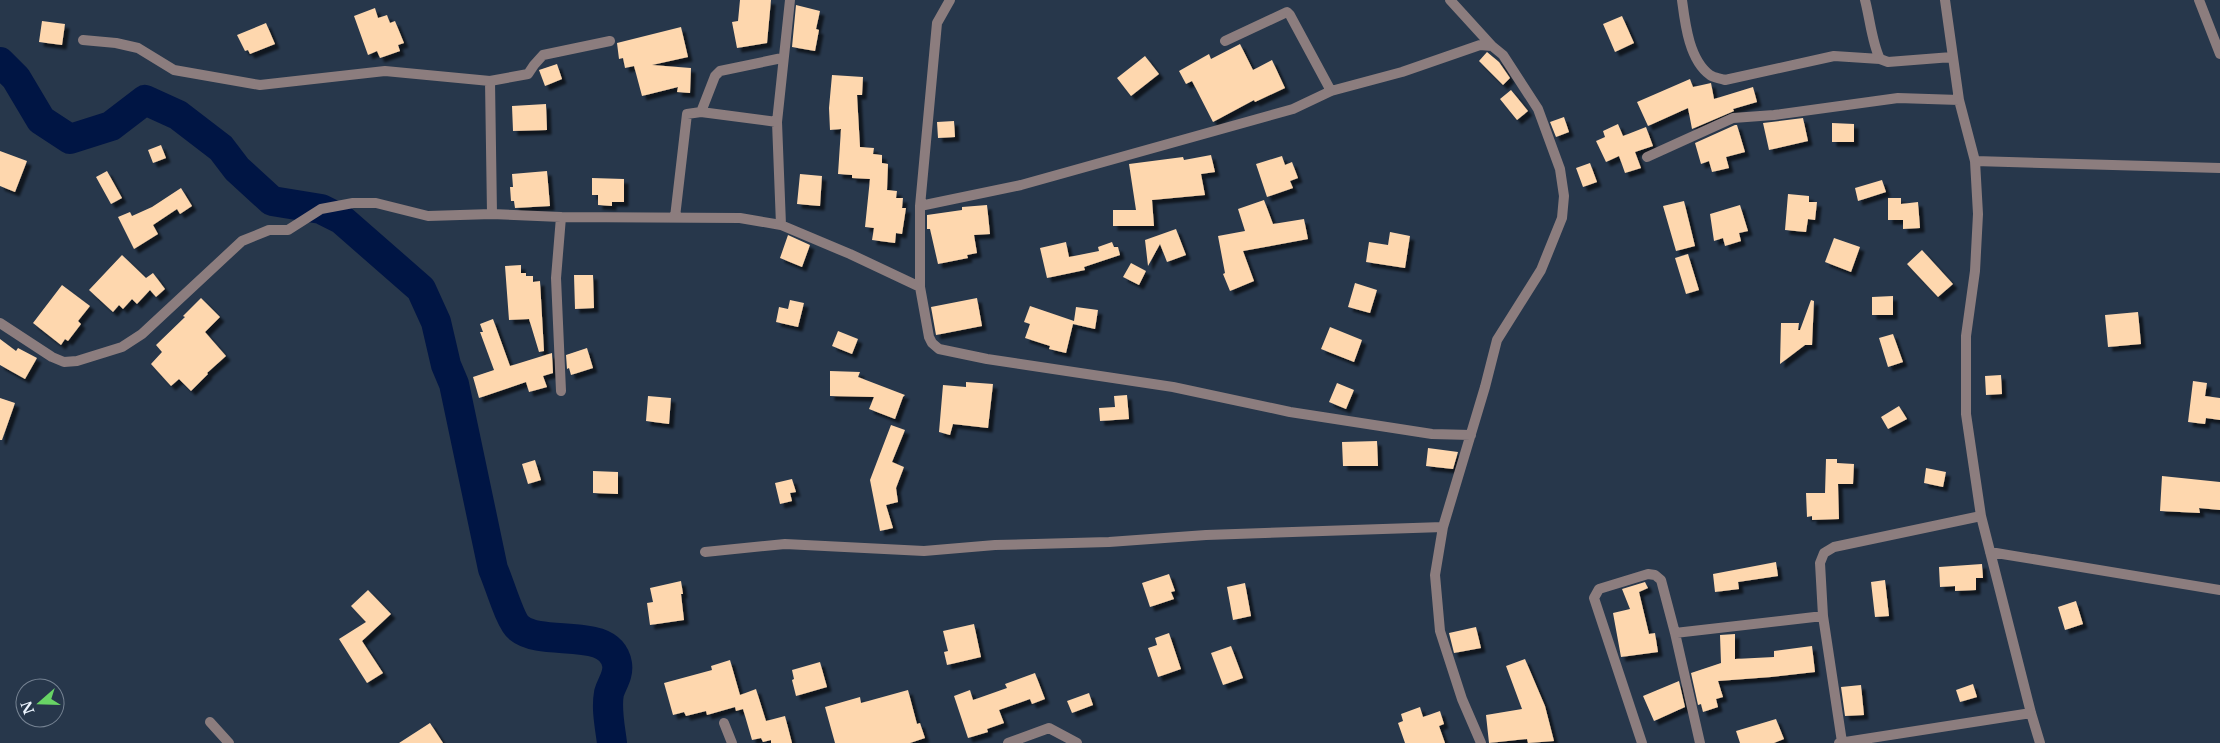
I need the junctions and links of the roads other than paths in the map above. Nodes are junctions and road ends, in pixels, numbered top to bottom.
1 (790, 0) edge
2 (950, 0) edge
3 (1450, 0) edge
4 (1682, 0) edge
5 (1865, 0) edge
6 (1945, 0) edge
7 (2199, 0) edge
8 (83, 40) dead end
9 (610, 41) dead end
10 (1225, 41) dead end
11 (1492, 46) junction
12 (2220, 54) edge
13 (1952, 57) junction
14 (782, 58) junction
15 (1880, 59) junction
16 (490, 81) junction
17 (1330, 91) junction
18 (1959, 100) junction
19 (700, 112) junction
20 (776, 122) junction
21 (1647, 157) dead end
22 (1975, 161) junction
23 (2220, 168) edge
24 (920, 206) junction
25 (492, 214) junction
26 (561, 217) junction
27 (675, 217) junction
28 (781, 225) junction
29 (920, 286) junction
30 (0, 323) edge
31 (561, 391) dead end
32 (1471, 435) junction
33 (1981, 516) junction
34 (1443, 527) junction
35 (705, 552) dead end
36 (1990, 552) junction
37 (2220, 590) edge
38 (1823, 616) junction
39 (1675, 633) junction
40 (2030, 713) junction
41 (210, 722) dead end
42 (724, 723) dead end
43 (1876, 740) edge
44 (1841, 742) edge
45 (229, 743) edge
46 (732, 743) edge
47 (1008, 743) edge
48 (1076, 743) edge
49 (1481, 743) edge
50 (1642, 743) edge
51 (1700, 743) edge
52 (2040, 743) edge

1 - 14 street
2 - 24 street
3 - 11 street
4 - 15 street
5 - 15 street
6 - 13 street
7 - 12 street
8 - 16 street
9 - 16 street
10 - 17 street
11 - 17 street
11 - 32 street
13 - 15 street
13 - 18 street
14 - 19 street
14 - 20 street
16 - 25 street
17 - 24 street
18 - 21 street
18 - 22 street
19 - 20 street
19 - 27 street
20 - 28 street
22 - 23 street
22 - 33 street
24 - 29 street
25 - 26 street
25 - 30 street
26 - 27 street
26 - 31 street
27 - 28 street
28 - 29 street
29 - 32 street
32 - 34 street
33 - 36 street
33 - 38 street
34 - 35 street
34 - 49 street
36 - 37 street
36 - 40 street
38 - 39 street
38 - 44 street
39 - 50 street
39 - 51 street
40 - 43 street
40 - 52 street
41 - 45 street
42 - 46 street
43 - 44 street
47 - 48 street

